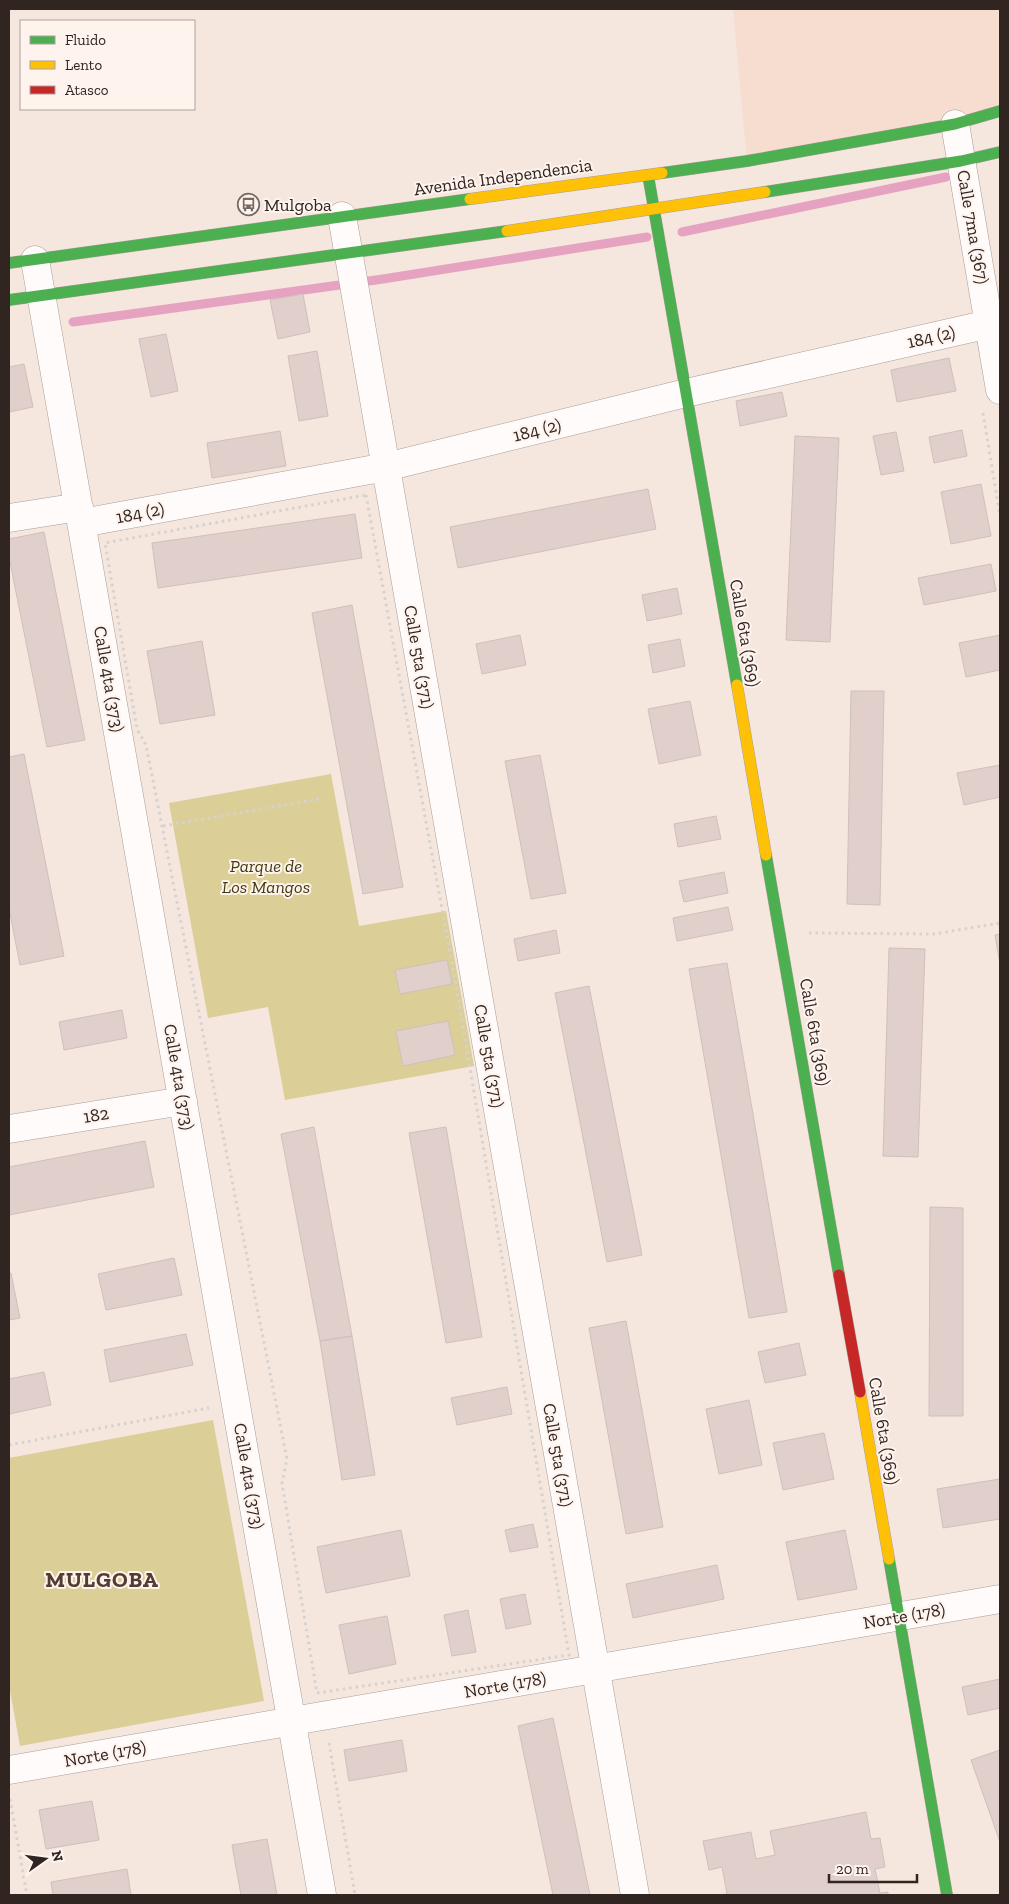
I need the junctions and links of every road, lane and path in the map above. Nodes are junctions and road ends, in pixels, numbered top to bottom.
1 (1000, 111) edge
2 (955, 124) junction
3 (1000, 152) edge
4 (962, 161) junction
5 (648, 174) junction
6 (654, 210) junction
7 (342, 216) junction
8 (349, 254) junction
9 (22, 261) edge
10 (41, 295) junction
11 (9, 300) edge
12 (989, 324) junction
13 (686, 393) junction
14 (991, 397) edge
15 (386, 467) junction
16 (80, 515) junction
17 (1000, 516) edge
18 (9, 518) edge
19 (320, 799) dead end
20 (162, 826) junction
21 (135, 831) junction
22 (1000, 923) edge
23 (780, 934) junction
24 (183, 1101) junction
25 (9, 1129) edge
26 (236, 1403) junction
27 (9, 1445) edge
28 (1000, 1599) edge
29 (899, 1617) junction
30 (596, 1669) junction
31 (292, 1722) junction
32 (329, 1742) dead end
33 (9, 1770) edge
34 (9, 1791) edge
35 (27, 1895) edge
36 (322, 1895) edge
37 (355, 1895) edge
38 (635, 1895) edge
39 (947, 1895) edge

1 - 2 main road, Avenida Independencia
2 - 4 street, Calle 7ma (367)
2 - 5 main road, Avenida Independencia
3 - 4 main road
4 - 6 main road
4 - 12 street, Calle 7ma (367)
5 - 6 main road, Calle 6ta (369)
5 - 7 main road, Avenida Independencia
6 - 8 main road
6 - 13 main road, Calle 6ta (369)
7 - 8 street, Calle 5ta (371)
7 - 9 main road, Avenida Independencia
8 - 10 main road
8 - 15 street, Calle 5ta (371)
9 - 10 street, Calle 4ta (373)
10 - 11 main road
10 - 16 street, Calle 4ta (373)
12 - 13 street, 184 (2)
12 - 14 street, Calle 7ma (367)
13 - 15 street, 184 (2)
13 - 23 main road, Calle 6ta (369)
14 - 17 path
15 - 16 street, 184 (2)
15 - 30 street, Calle 5ta (371)
16 - 18 street, 184 (2)
16 - 21 street, Calle 4ta (373)
19 - 20 path
20 - 20 path
20 - 21 path
21 - 24 street, Calle 4ta (373)
22 - 23 path
23 - 29 main road, Calle 6ta (369)
24 - 25 street, 182
24 - 26 street, Calle 4ta (373)
26 - 27 path
26 - 31 street, Calle 4ta (373)
28 - 29 street, Norte (178)
29 - 30 street, Norte (178)
29 - 39 main road, Calle 6ta (369)
30 - 31 street, Norte (178)
30 - 38 street, Calle 5ta (371)
31 - 33 street, Norte (178)
31 - 36 street, Calle 4ta (373)
32 - 37 path
34 - 35 path

